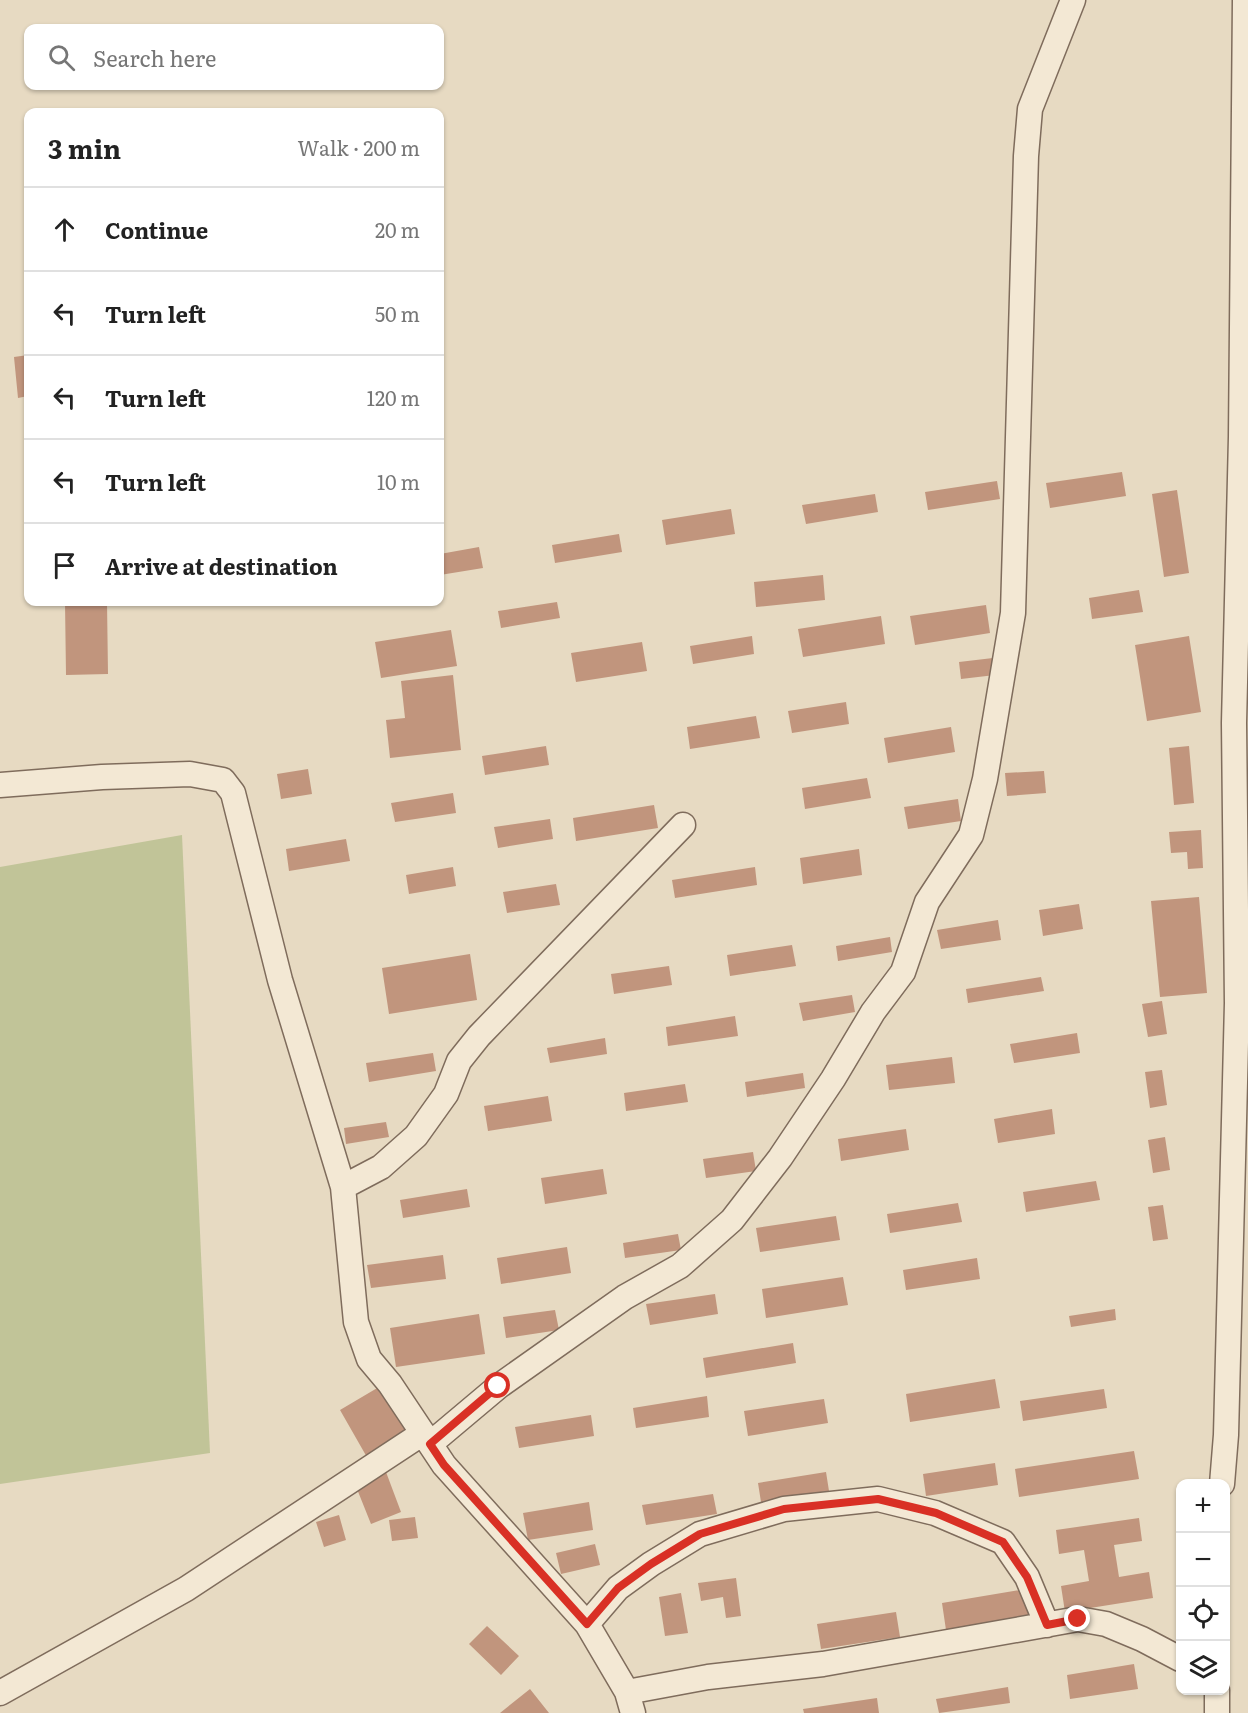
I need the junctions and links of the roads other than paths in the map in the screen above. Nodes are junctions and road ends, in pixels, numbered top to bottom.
1 (1073, 0) edge
2 (1245, 0) edge
3 (0, 785) edge
4 (683, 825) dead end
5 (343, 1187) junction
6 (426, 1438) junction
7 (1222, 1479) edge
8 (587, 1624) junction
9 (1047, 1625) junction
10 (1176, 1657) edge
11 (0, 1693) edge
12 (1217, 1695) edge
13 (630, 1702) edge
14 (1217, 1713) edge

1 - 6 street
2 - 7 street
3 - 5 street
4 - 5 street
5 - 6 street
6 - 8 street
6 - 11 street
8 - 9 street
8 - 13 street
9 - 10 street
9 - 13 street
12 - 14 street

